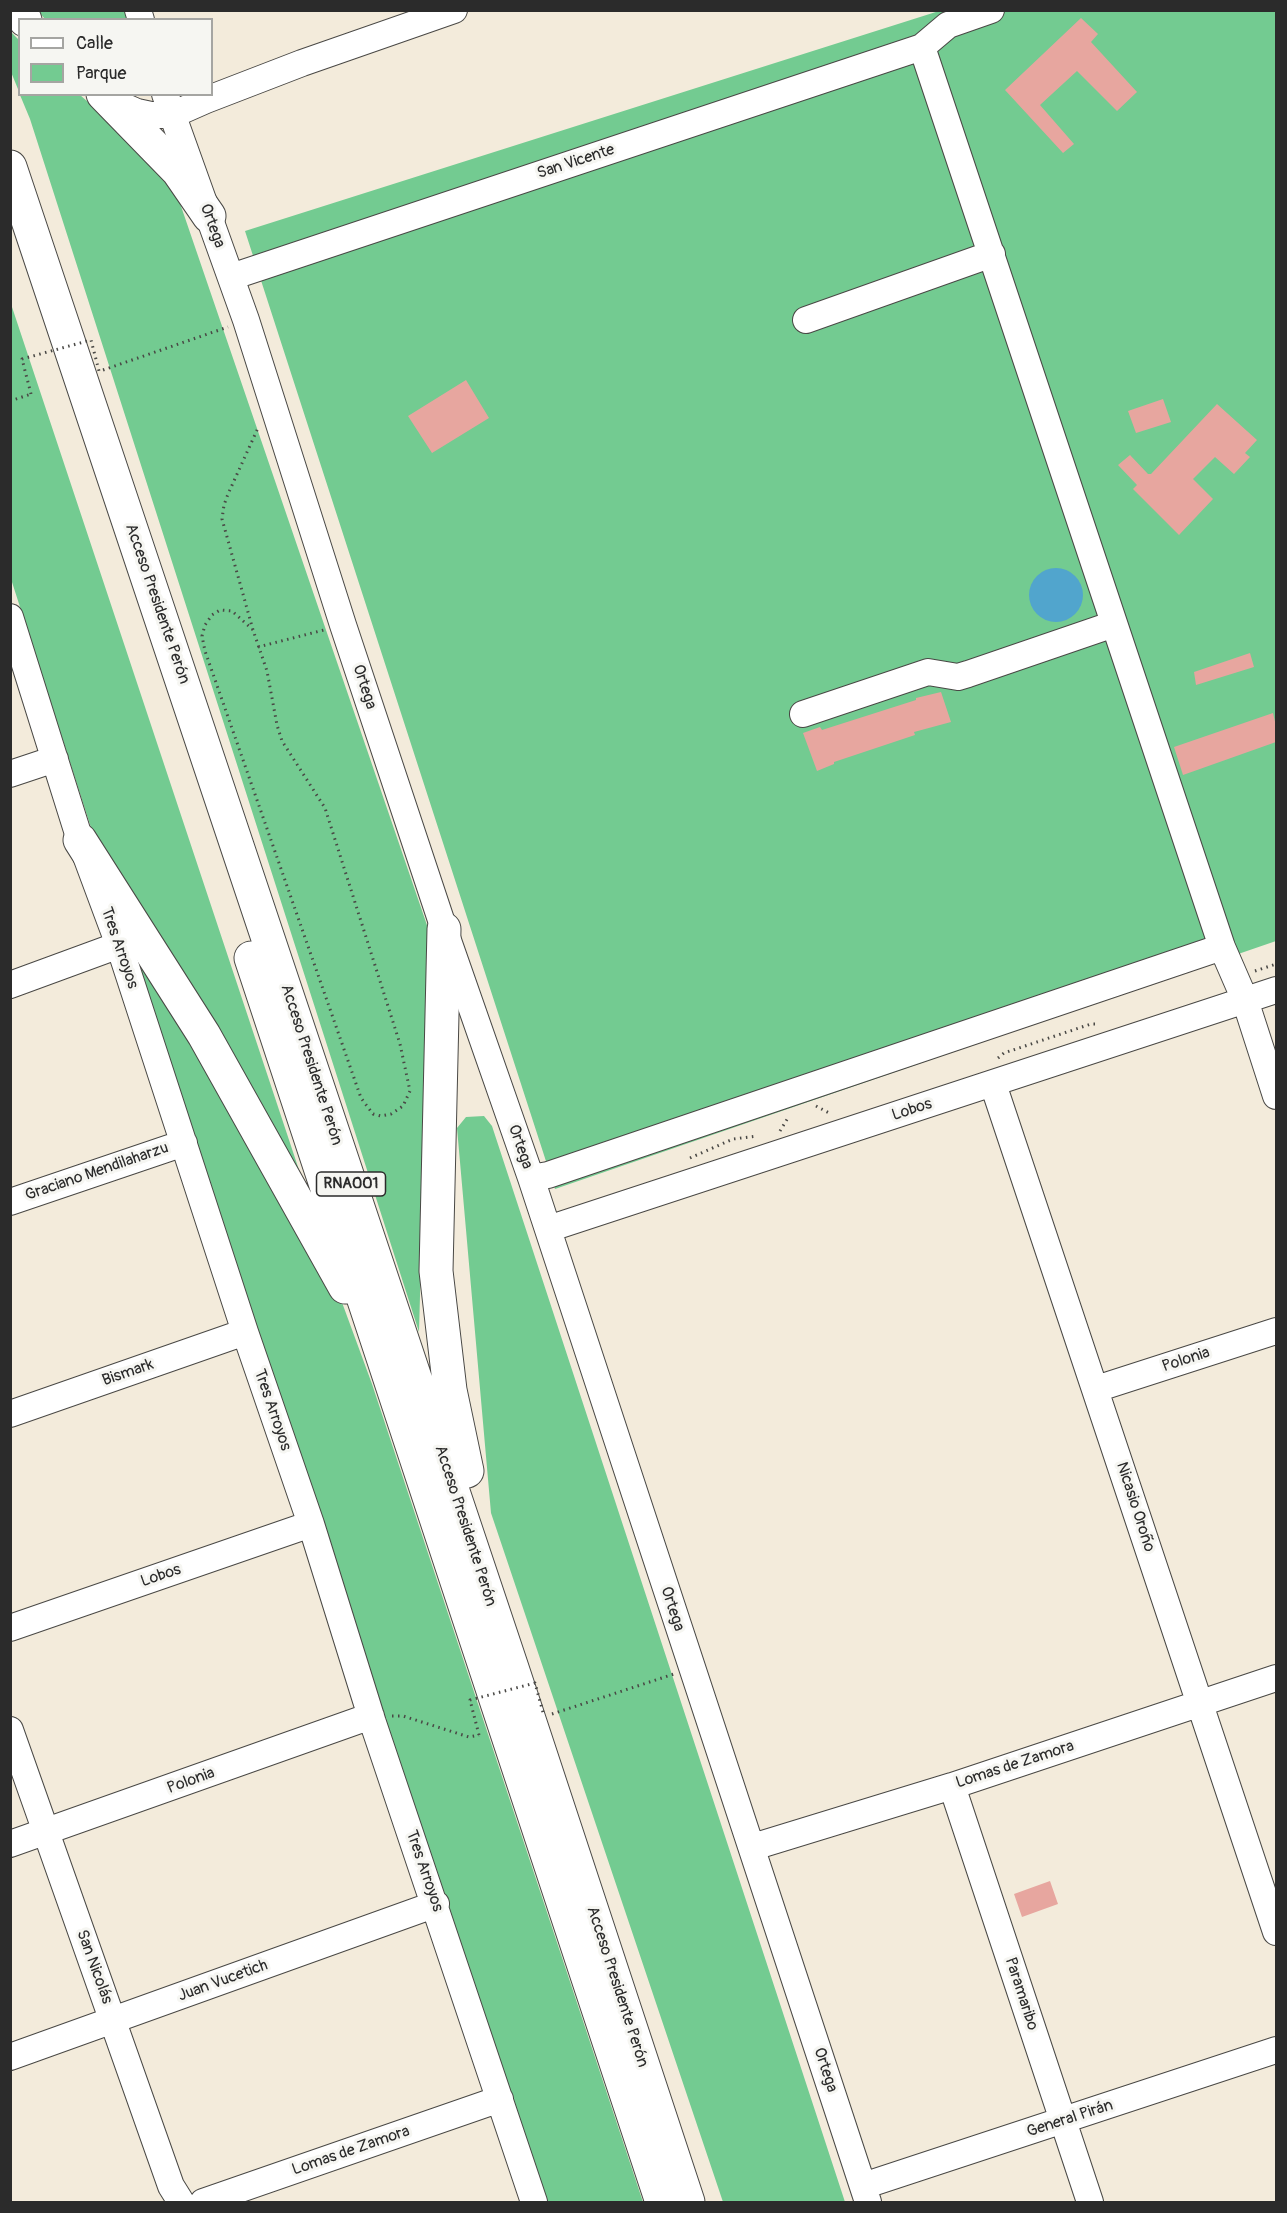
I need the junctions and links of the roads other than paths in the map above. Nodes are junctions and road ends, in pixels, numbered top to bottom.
1 (454, 10) edge
2 (991, 10) edge
3 (922, 47) junction
4 (104, 96) edge
5 (168, 105) edge
6 (10, 167) edge
7 (209, 216) junction
8 (10, 236) edge
9 (992, 254) junction
10 (231, 277) junction
11 (806, 320) dead end
12 (10, 616) edge
13 (1114, 624) junction
14 (803, 714) dead end
15 (55, 759) junction
16 (10, 774) edge
17 (80, 840) junction
18 (444, 929) junction
19 (119, 945) junction
20 (1222, 947) junction
21 (10, 985) edge
22 (1276, 990) edge
23 (1245, 1000) junction
24 (993, 1084) junction
25 (1276, 1096) edge
26 (184, 1143) junction
27 (531, 1178) junction
28 (10, 1202) edge
29 (548, 1229) junction
30 (1276, 1331) edge
31 (245, 1332) junction
32 (1096, 1389) junction
33 (10, 1414) edge
34 (420, 1467) junction
35 (311, 1524) junction
36 (10, 1628) edge
37 (512, 1668) junction
38 (1276, 1678) edge
39 (1200, 1703) junction
40 (372, 1720) junction
41 (10, 1730) edge
42 (952, 1786) junction
43 (46, 1833) junction
44 (10, 1844) edge
45 (753, 1847) junction
46 (435, 1904) junction
47 (1276, 1932) edge
48 (113, 2021) junction
49 (1276, 2050) edge
50 (10, 2056) edge
51 (500, 2100) junction
52 (1063, 2121) junction
53 (866, 2194) edge
54 (181, 2202) edge
55 (203, 2202) edge
56 (534, 2202) edge
57 (662, 2202) edge
58 (688, 2202) edge
59 (1090, 2202) edge

1 - 5 street
2 - 3 street
3 - 9 street
3 - 10 street, San Vicente
4 - 5 street
4 - 7 highway
5 - 7 street, Ortega
6 - 37 highway, Acceso Presidente Perón / RNA001
7 - 10 street, Ortega
8 - 34 highway, Acceso Presidente Perón / RNA001
9 - 11 street
9 - 13 street
10 - 18 street, Ortega
12 - 15 street, Tres Arroyos
13 - 14 street
13 - 20 street
15 - 16 street
15 - 17 street, Tres Arroyos
17 - 19 street, Tres Arroyos
17 - 34 highway
18 - 27 street, Ortega
18 - 37 highway
19 - 21 street
19 - 26 street, Tres Arroyos
20 - 23 street
20 - 27 street
22 - 23 street, Lobos
23 - 24 street, Lobos
23 - 25 street
24 - 29 street, Lobos
24 - 32 street, Nicasio Oroño
26 - 28 street, Graciano Mendilaharzu
26 - 31 street, Tres Arroyos
27 - 29 street, Ortega
29 - 45 street, Ortega
30 - 32 street, Polonia
31 - 33 street, Bismark
31 - 35 street, Tres Arroyos
32 - 39 street, Nicasio Oroño
34 - 57 highway, Acceso Presidente Perón / RNA001
35 - 36 street, Lobos
35 - 40 street, Tres Arroyos
37 - 58 highway, Acceso Presidente Perón / RNA001
38 - 39 street, Lomas de Zamora
39 - 42 street, Lomas de Zamora
39 - 47 street, Nicasio Oroño
40 - 43 street, Polonia
40 - 46 street, Tres Arroyos
41 - 43 street, San Nicolás
42 - 45 street, Lomas de Zamora
42 - 52 street, Paramaribo
43 - 44 street, Polonia
43 - 48 street, San Nicolás
45 - 53 street, Ortega
46 - 48 street, Juan Vucetich
46 - 51 street, Tres Arroyos
48 - 50 street, Juan Vucetich
48 - 54 street, San Nicolás
49 - 52 street, General Pirán
51 - 55 street, Lomas de Zamora
51 - 56 street, Tres Arroyos
52 - 53 street, General Pirán
52 - 59 street, Paramaribo

